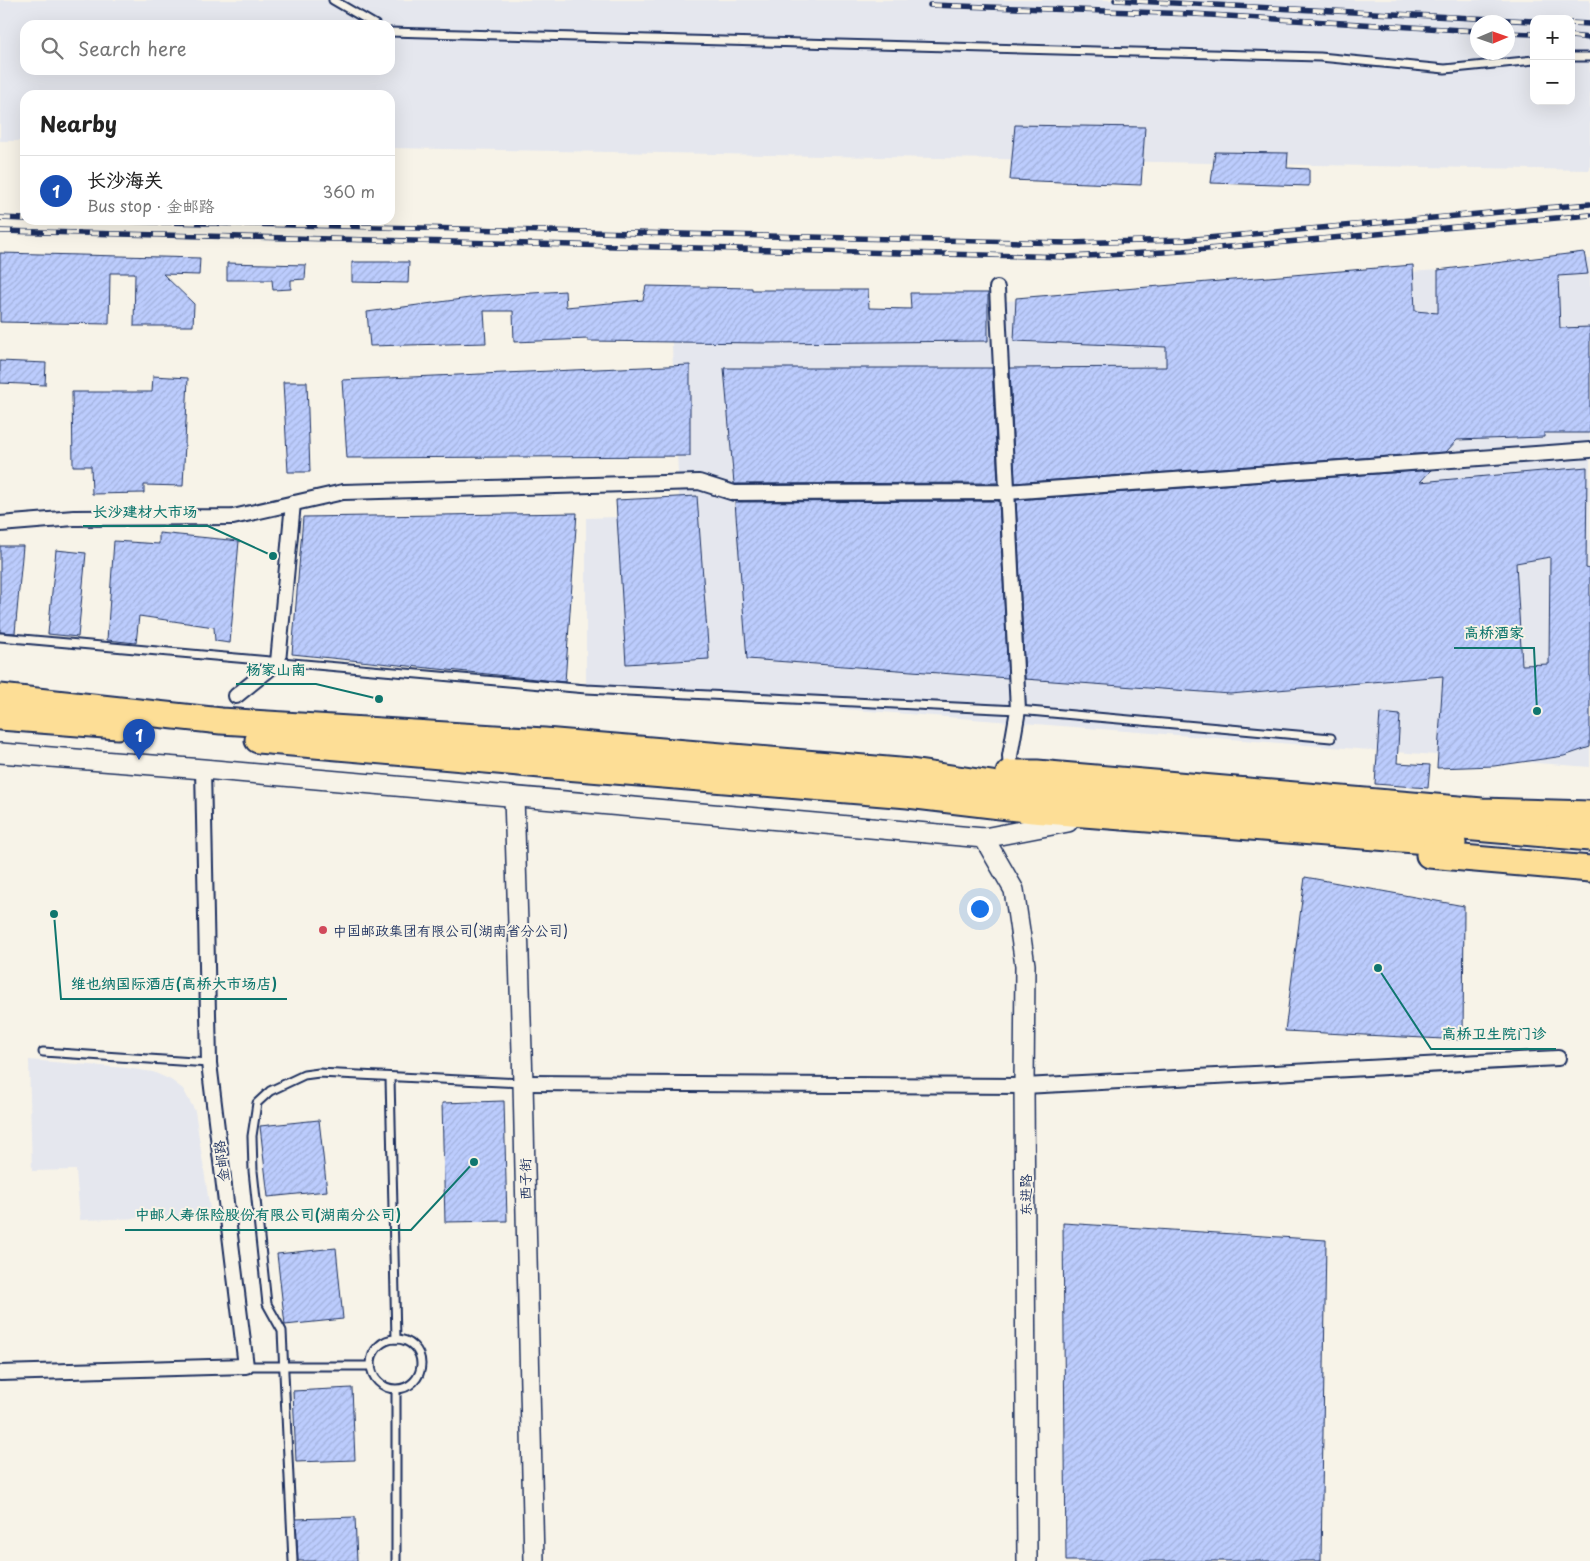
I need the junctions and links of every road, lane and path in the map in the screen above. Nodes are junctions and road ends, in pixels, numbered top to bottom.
1 (333, 0) edge
2 (367, 20) edge
3 (395, 32) edge
4 (1590, 56) edge
5 (1575, 57) edge
6 (1530, 60) edge
7 (997, 288) dead end
8 (1590, 450) edge
9 (1007, 492) junction
10 (293, 503) junction
11 (0, 524) edge
12 (0, 637) edge
13 (278, 662) junction
14 (236, 696) dead end
15 (0, 697) edge
16 (1018, 710) junction
17 (0, 717) edge
18 (1331, 738) dead end
19 (0, 753) edge
20 (203, 769) junction
21 (1010, 773) junction
22 (910, 783) junction
23 (514, 797) junction
24 (1032, 800) junction
25 (1590, 814) edge
26 (1068, 822) junction
27 (984, 838) junction
28 (1590, 838) edge
29 (1590, 854) edge
30 (1590, 869) edge
31 (43, 1052) dead end
32 (1558, 1058) dead end
33 (209, 1063) junction
34 (390, 1078) junction
35 (523, 1083) junction
36 (1024, 1086) junction
37 (396, 1339) junction
38 (246, 1366) junction
39 (283, 1366) junction
40 (370, 1366) junction
41 (0, 1373) edge
42 (396, 1390) junction
43 (293, 1561) edge
44 (396, 1561) edge
45 (534, 1561) edge
46 (1027, 1561) edge

1 - 2 lane
3 - 6 lane
4 - 5 lane
7 - 9 street
8 - 9 street
9 - 10 street
9 - 16 street
10 - 11 street
10 - 13 street
12 - 13 lane
13 - 14 street
13 - 16 lane
15 - 22 highway
16 - 18 lane
16 - 21 street
17 - 22 highway
19 - 20 street
20 - 23 street
20 - 33 street, 金邮路
21 - 22 highway
21 - 25 highway
22 - 24 highway
22 - 26 highway
23 - 27 street
23 - 35 street, 西子街
24 - 28 highway
24 - 29 highway
26 - 27 street
26 - 30 highway
27 - 36 street, 东进路
31 - 33 lane
32 - 36 street
33 - 38 street, 金邮路
34 - 35 lane
34 - 37 lane
34 - 39 lane
35 - 36 street
35 - 45 street, 西子街
36 - 46 street, 东进路
37 - 40 lane
37 - 42 lane
38 - 39 lane
38 - 41 street
39 - 40 lane
39 - 43 lane
40 - 42 lane
42 - 44 lane

